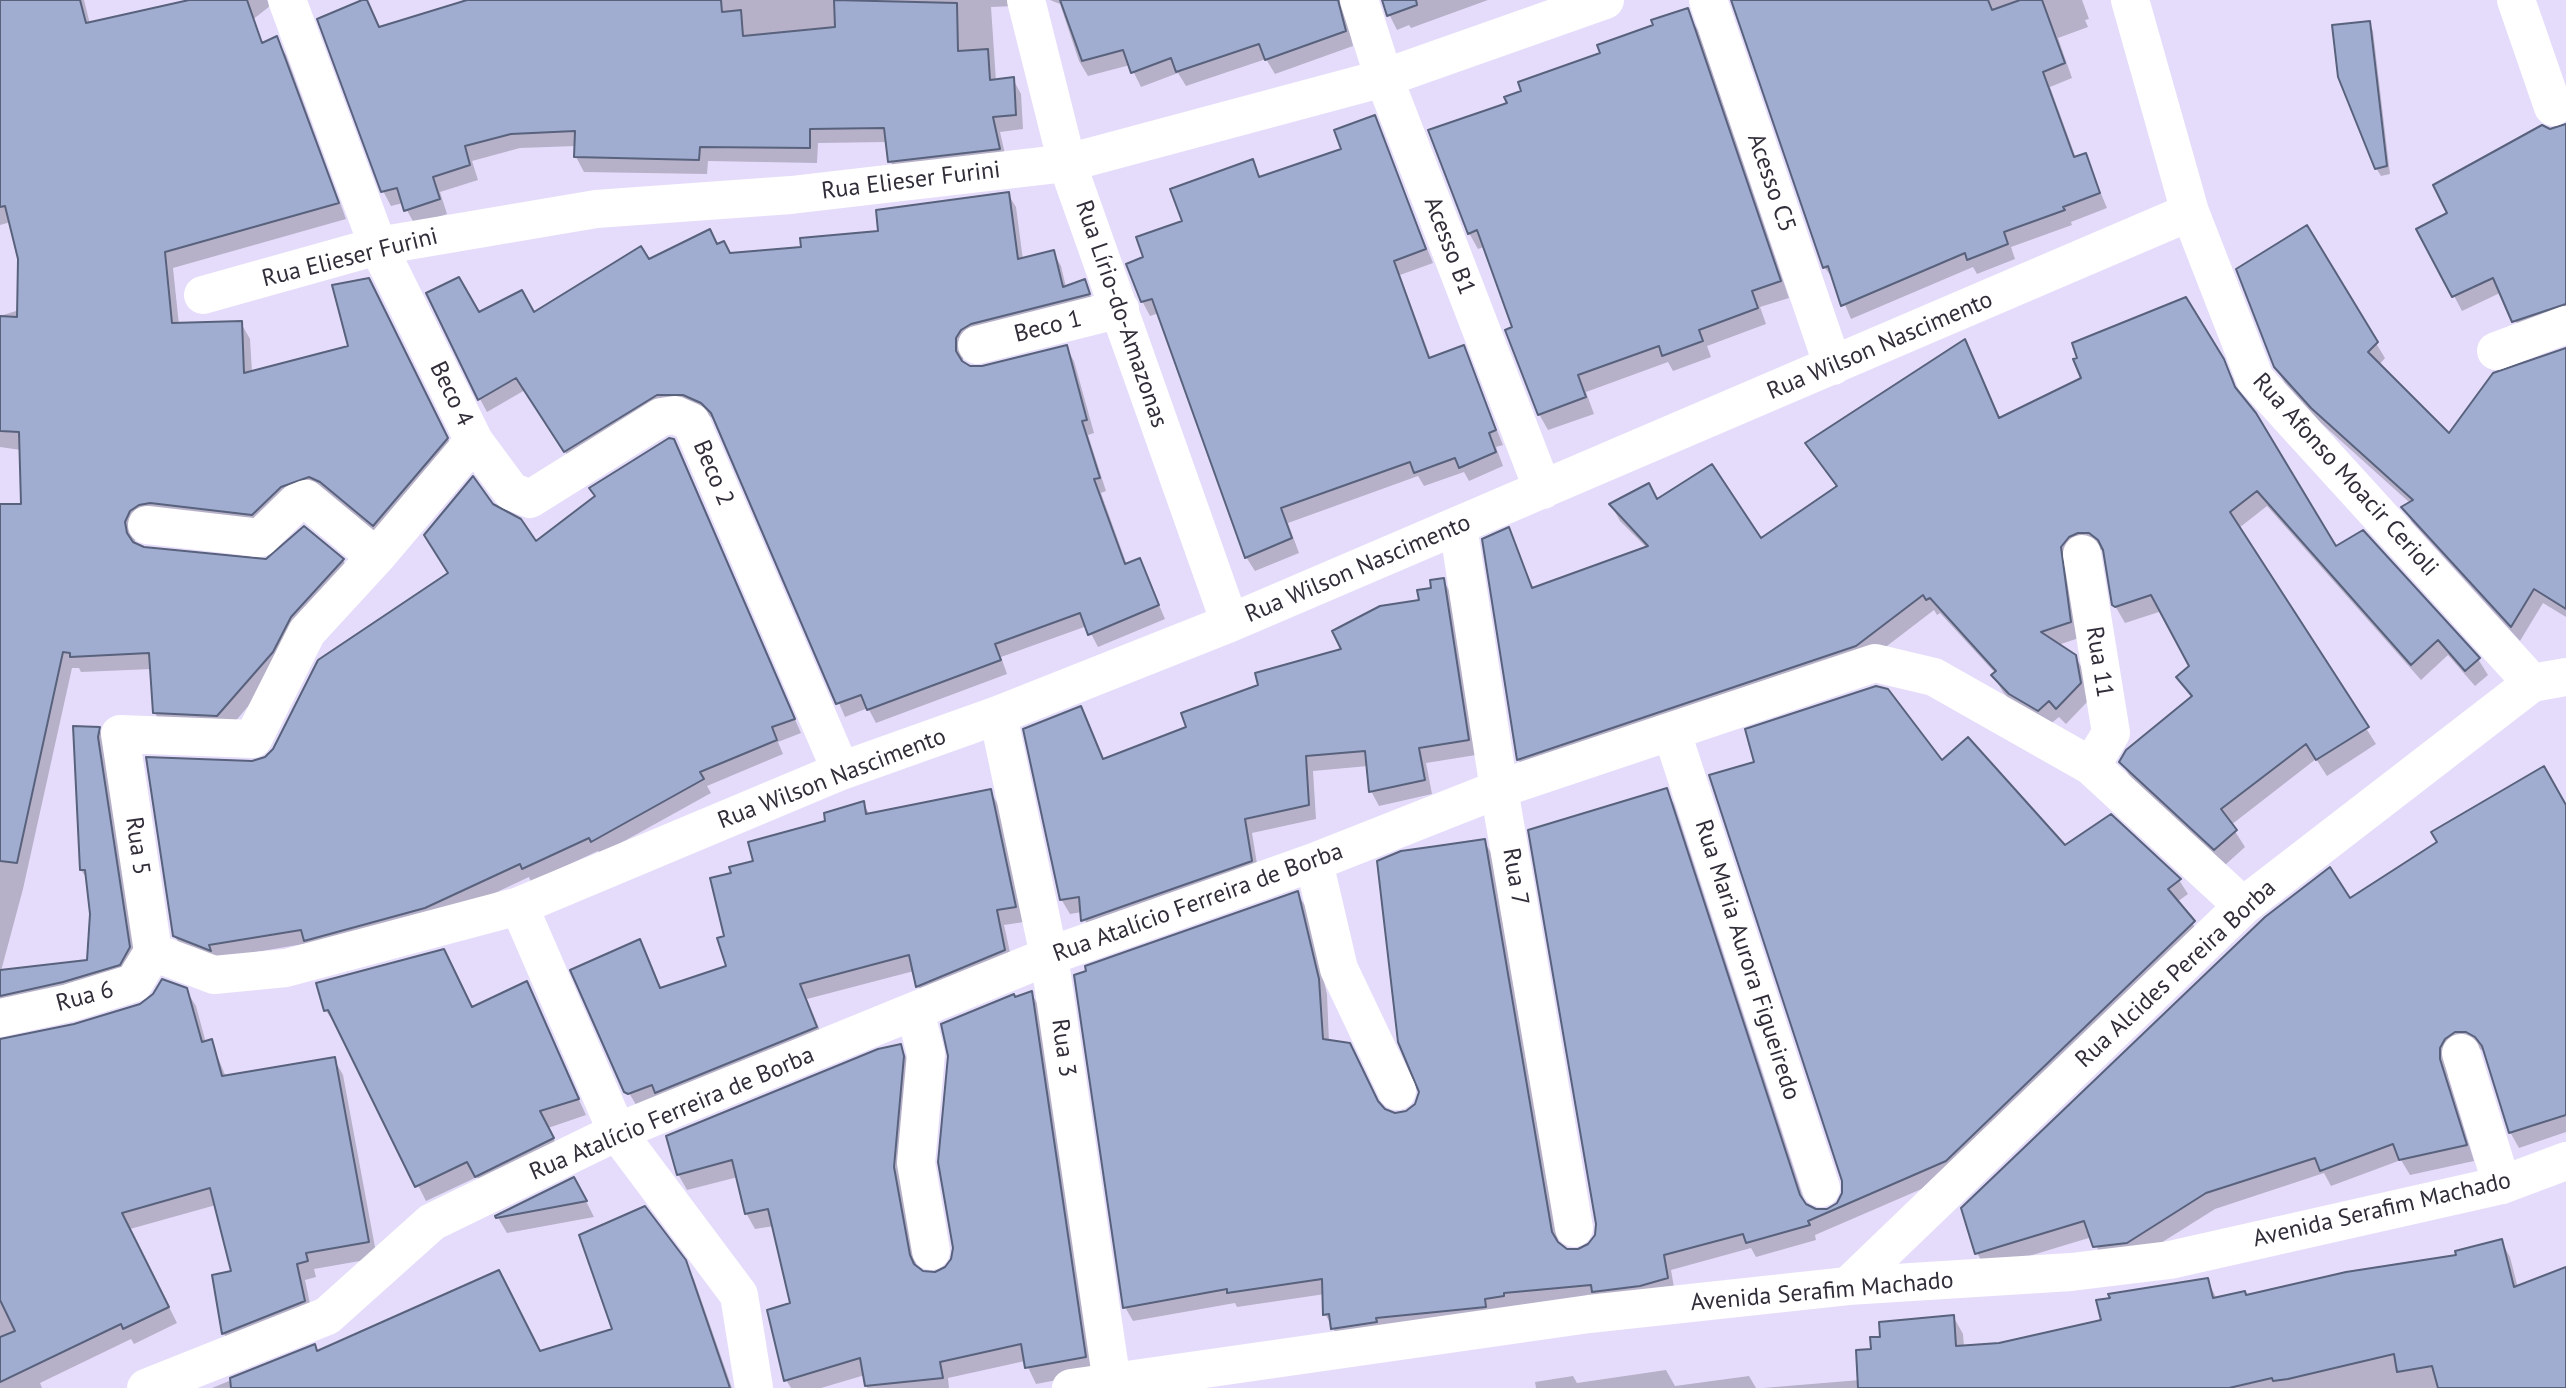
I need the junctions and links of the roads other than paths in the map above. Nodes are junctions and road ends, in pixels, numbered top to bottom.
1 (287, 0) edge
2 (1026, 0) edge
3 (1359, 0) edge
4 (1605, 0) edge
5 (1708, 0) edge
6 (2130, 0) edge
7 (2516, 0) edge
8 (1384, 78) junction
9 (2553, 107) dead end
10 (1068, 163) junction
11 (2190, 212) junction
12 (378, 246) junction
13 (202, 295) dead end
14 (1120, 309) junction
15 (2566, 325) edge
16 (977, 345) dead end
17 (2496, 351) dead end
18 (1833, 366) junction
19 (474, 441) junction
20 (1543, 491) junction
21 (147, 525) dead end
22 (1458, 526) junction
23 (2082, 555) dead end
24 (376, 557) junction
25 (1230, 623) junction
26 (2549, 680) edge
27 (998, 715) junction
28 (1672, 733) junction
29 (253, 739) joint
30 (2091, 766) junction
31 (841, 771) junction
32 (1499, 789) junction
33 (1314, 862) junction
34 (519, 906) junction
35 (2243, 906) junction
36 (153, 952) junction
37 (1049, 956) junction
38 (915, 1011) junction
39 (0, 1018) edge
40 (2461, 1053) dead end
41 (1397, 1091) dead end
42 (617, 1132) junction
43 (2566, 1161) edge
44 (2502, 1185) junction
45 (1821, 1188) dead end
46 (1574, 1228) dead end
47 (931, 1251) dead end
48 (1848, 1286) junction
49 (1112, 1383) junction
50 (146, 1388) edge
51 (754, 1388) edge
52 (1071, 1388) edge

1 - 12 street, Beco 4
2 - 10 street, Rua Lírio-do-Amazonas
3 - 8 street, Acesso B1
4 - 8 street, Rua Elieser Furini
5 - 18 street, Acesso C5
6 - 11 street, Rua Afonso Moacir Cerioli
7 - 9 street
8 - 10 street, Rua Elieser Furini
8 - 20 street, Acesso B1
10 - 12 street, Rua Elieser Furini
10 - 14 street, Rua Lírio-do-Amazonas
11 - 18 street, Rua Wilson Nascimento
11 - 26 street, Rua Afonso Moacir Cerioli
12 - 13 street, Rua Elieser Furini
12 - 19 street, Beco 4
14 - 16 street, Beco 1
14 - 25 street, Rua Lírio-do-Amazonas
15 - 17 street
18 - 20 street, Rua Wilson Nascimento
19 - 24 street, Beco 4
19 - 31 street, Beco 2
20 - 22 street, Rua Wilson Nascimento
21 - 24 street
22 - 25 street, Rua Wilson Nascimento
22 - 32 street, Rua 7
23 - 30 street, Rua 11
24 - 29 street, Beco 4
25 - 27 street, Rua Wilson Nascimento
26 - 35 street, Rua Alcides Pereira Borba
27 - 31 street, Rua Wilson Nascimento
27 - 37 street, Rua 3
28 - 30 street, Rua Atalício Ferreira de Borba
28 - 32 street, Rua Atalício Ferreira de Borba
28 - 45 street, Rua Maria Aurora Figueiredo
29 - 36 street, Rua 5
30 - 35 street, Rua Atalício Ferreira de Borba
31 - 34 street, Rua Wilson Nascimento
32 - 33 street, Rua Atalício Ferreira de Borba
32 - 46 street, Rua 7
33 - 37 street, Rua Atalício Ferreira de Borba
33 - 41 street
34 - 36 street, Rua Wilson Nascimento
34 - 42 street
35 - 48 street, Rua Alcides Pereira Borba
36 - 39 street, Rua 6
37 - 38 street, Rua Atalício Ferreira de Borba
37 - 49 street, Rua 3
38 - 42 street, Rua Atalício Ferreira de Borba
38 - 47 street
40 - 44 street
42 - 50 street, Rua Atalício Ferreira de Borba
42 - 51 street
43 - 44 street, Avenida Serafim Machado
44 - 48 street, Avenida Serafim Machado
48 - 49 street, Avenida Serafim Machado
49 - 52 street, Avenida Serafim Machado

